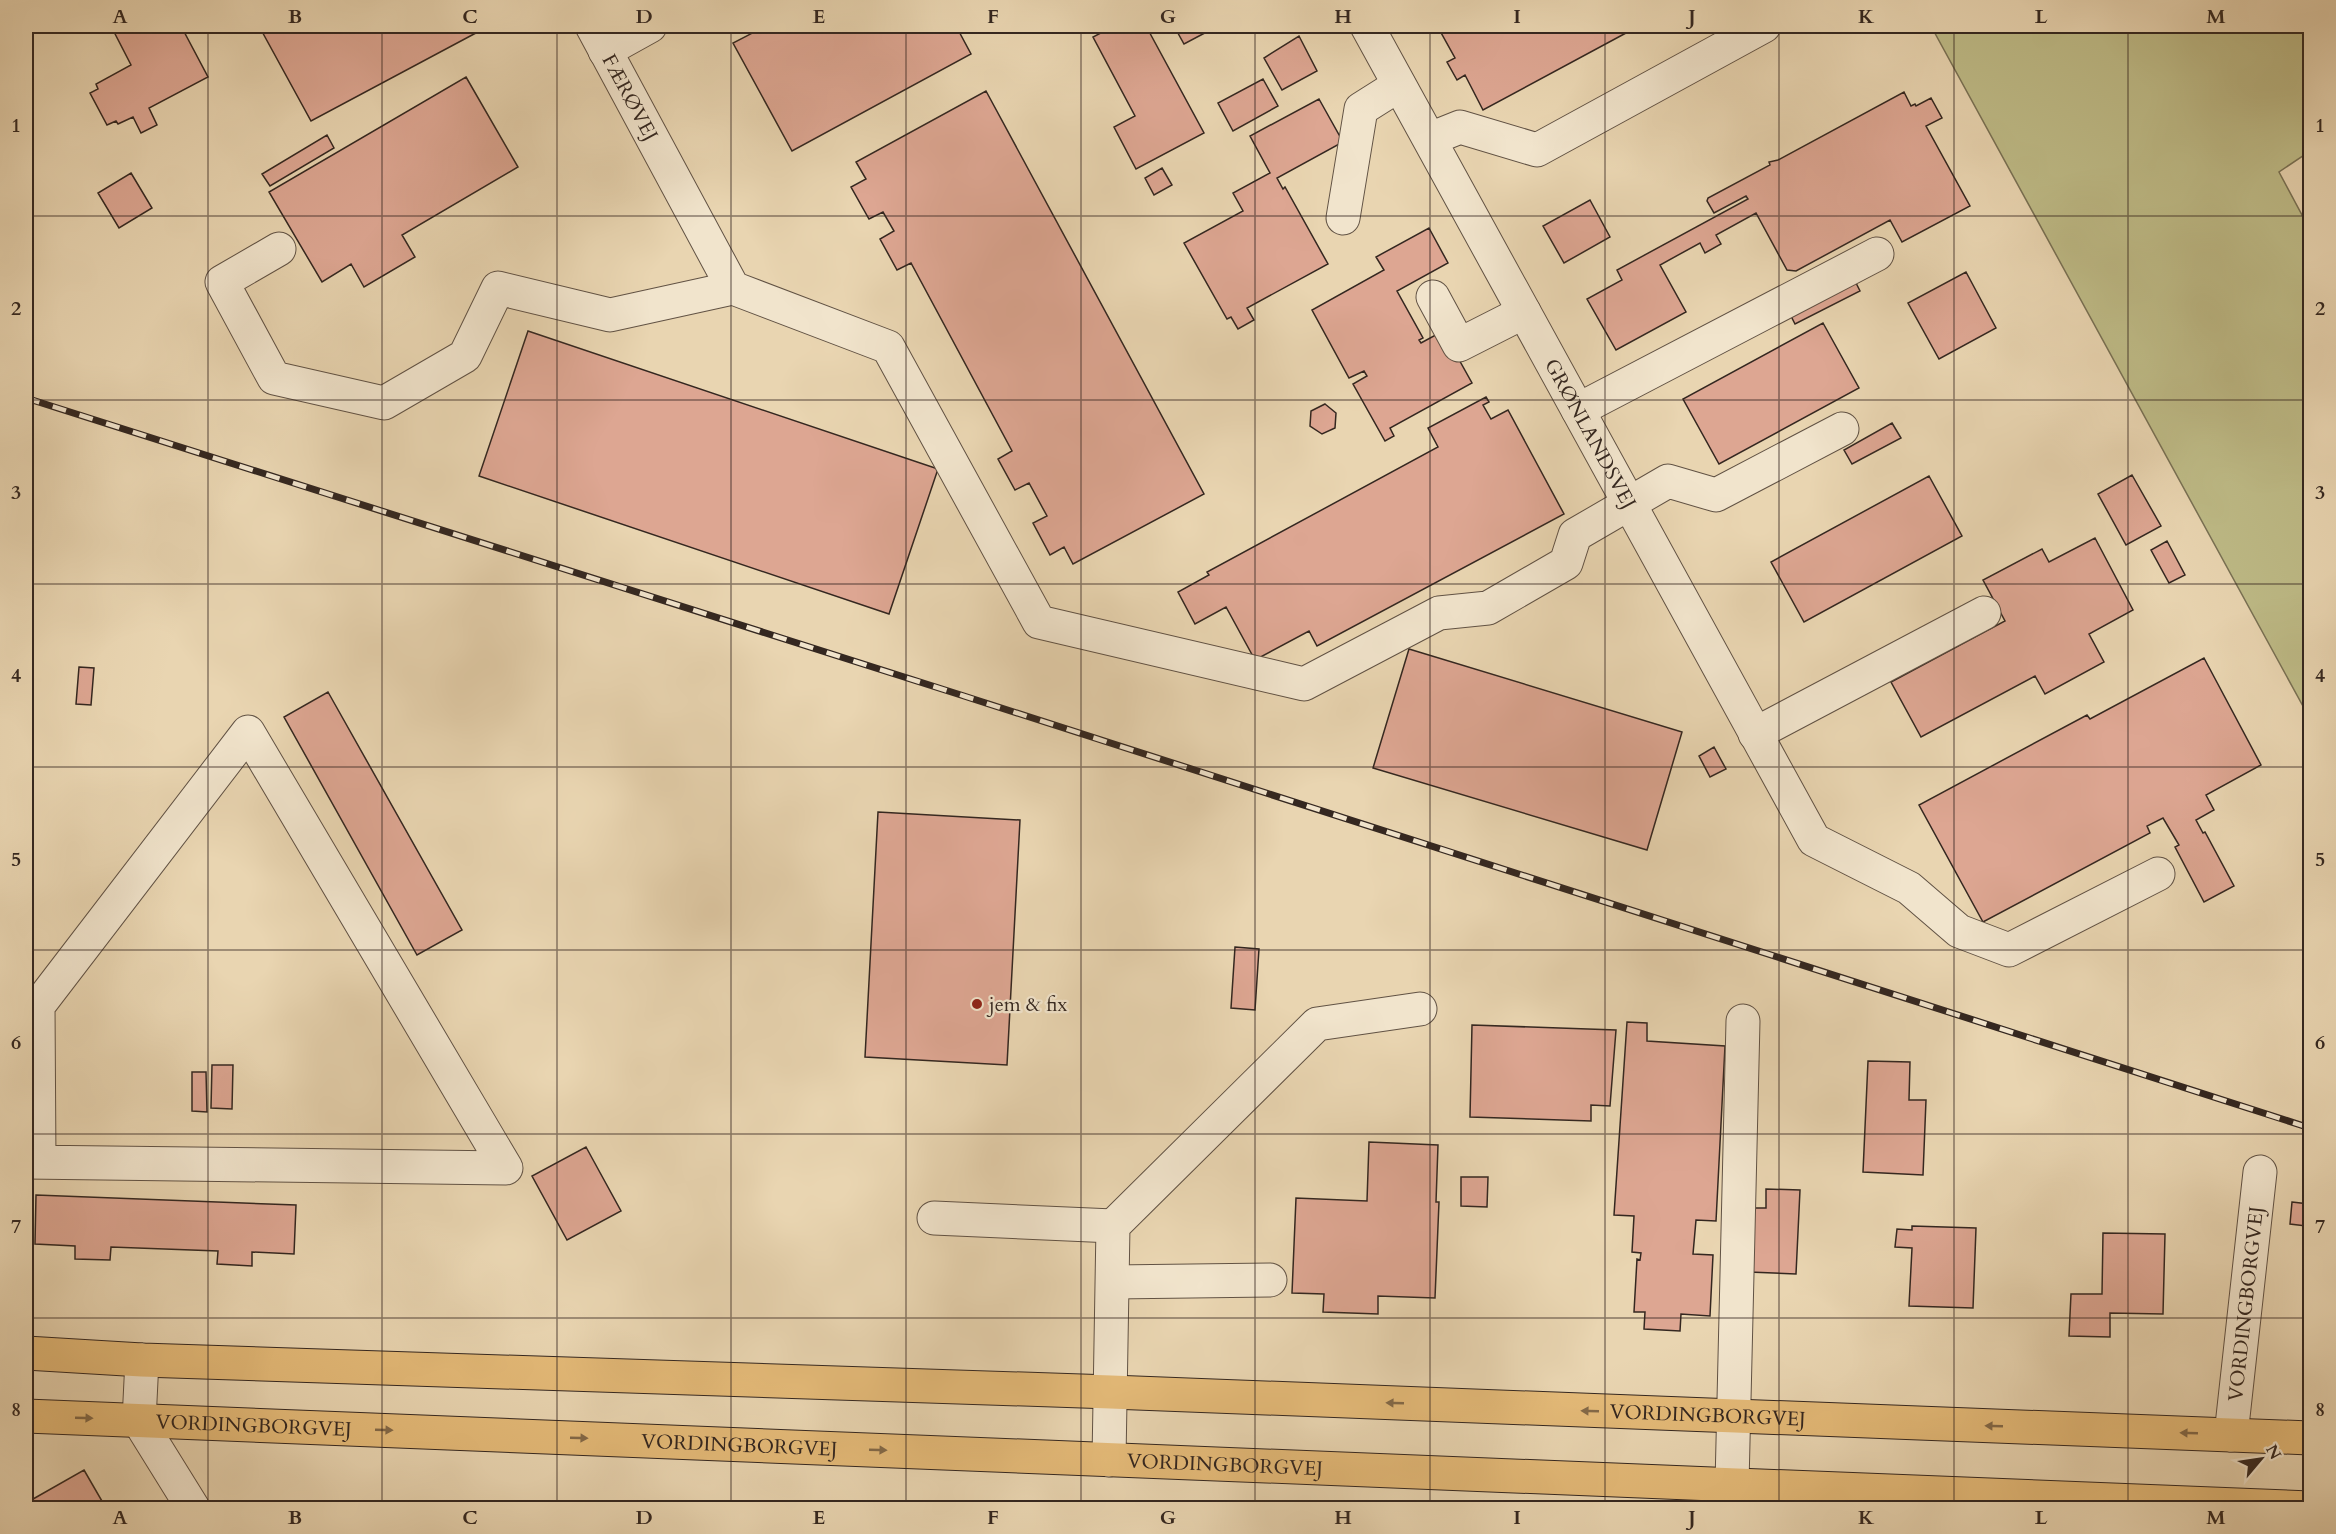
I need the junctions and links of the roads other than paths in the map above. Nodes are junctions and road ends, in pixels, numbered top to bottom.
1 (650, 26) edge
2 (1367, 26) edge
3 (1764, 26) edge
4 (598, 38) edge
5 (1399, 85) junction
6 (1430, 140) junction
7 (1343, 218) dead end
8 (279, 249) dead end
9 (1877, 254) dead end
10 (733, 288) junction
11 (1433, 297) dead end
12 (1524, 312) junction
13 (1578, 410) junction
14 (1842, 429) dead end
15 (1629, 504) junction
16 (1984, 614) dead end
17 (1755, 734) junction
18 (2158, 874) dead end
19 (1420, 1009) dead end
20 (1743, 1021) dead end
21 (32, 1162) edge
22 (2260, 1172) dead end
23 (934, 1218) dead end
24 (1113, 1226) junction
25 (1270, 1280) dead end
26 (1113, 1282) junction
27 (26, 1353) edge
28 (142, 1360) junction
29 (1111, 1392) junction
30 (26, 1416) edge
31 (1734, 1416) junction
32 (139, 1420) junction
33 (2231, 1435) junction
34 (2310, 1438) edge
35 (1109, 1460) junction
36 (1732, 1484) junction
37 (2310, 1508) edge
38 (193, 1509) edge

1 - 4 street
2 - 5 street, GRØNLANDSVEJ
3 - 6 street
4 - 10 street, FÆRØVEJ
5 - 6 street, GRØNLANDSVEJ
5 - 7 street
6 - 12 street, GRØNLANDSVEJ
8 - 10 street
9 - 13 street
10 - 15 street
11 - 12 street
12 - 13 street, GRØNLANDSVEJ
13 - 15 street, GRØNLANDSVEJ
14 - 15 street
15 - 17 street, GRØNLANDSVEJ
16 - 17 street
17 - 18 street, GRØNLANDSVEJ
19 - 24 street
20 - 31 street
21 - 21 street
22 - 33 street, VORDINGBORGVEJ
23 - 24 street
24 - 26 street
25 - 26 street
26 - 29 street
27 - 28 main road, VORDINGBORGVEJ
28 - 29 main road, VORDINGBORGVEJ
28 - 32 street, VORDINGBORGVEJ
31 -> 29 main road, VORDINGBORGVEJ
29 - 35 street
30 -> 32 main road, VORDINGBORGVEJ
33 -> 31 main road, VORDINGBORGVEJ
31 - 36 street
32 -> 35 main road, VORDINGBORGVEJ
32 - 38 street, VORDINGBORGVEJ
33 - 34 main road, VORDINGBORGVEJ
35 - 36 main road, VORDINGBORGVEJ
36 - 37 main road, VORDINGBORGVEJ

